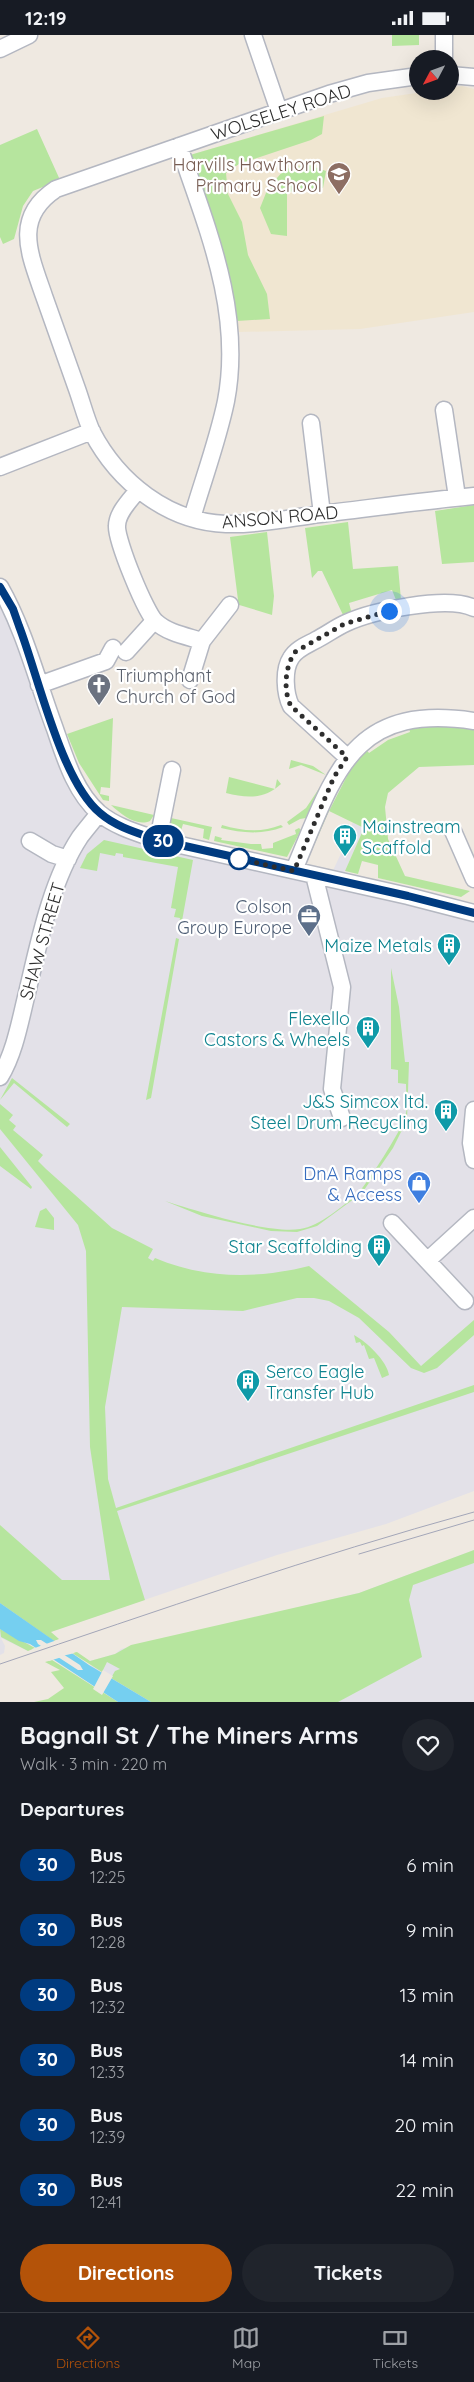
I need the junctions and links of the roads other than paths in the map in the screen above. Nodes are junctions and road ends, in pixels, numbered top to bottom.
1 (29, 35) edge
2 (253, 35) edge
3 (444, 35) edge
4 (0, 49) edge
5 (444, 50) edge
6 (459, 76) edge
7 (409, 77) edge
8 (474, 77) edge
9 (279, 111) junction
10 (179, 146) junction
11 (444, 410) dead end
12 (312, 423) dead end
13 (92, 431) junction
14 (0, 467) edge
15 (138, 490) junction
16 (474, 496) edge
17 (457, 497) junction
18 (322, 514) junction
19 (192, 518) junction
20 (0, 587) edge
21 (230, 605) dead end
22 (474, 607) edge
23 (154, 621) junction
24 (202, 641) junction
25 (190, 679) dead end
26 (39, 685) junction
27 (474, 721) edge
28 (347, 757) junction
29 (172, 770) dead end
30 (99, 813) junction
31 (453, 831) dead end
32 (158, 840) junction
33 (30, 841) dead end
34 (68, 859) junction
35 (294, 871) junction
36 (314, 875) junction
37 (474, 879) edge
38 (473, 911) edge
39 (0, 1077) edge
40 (474, 1110) edge
41 (342, 1119) dead end
42 (474, 1160) edge
43 (474, 1218) edge
44 (392, 1223) dead end
45 (428, 1260) junction
46 (464, 1301) dead end

1 - 4 street
2 - 9 street
3 - 5 street
6 - 8 street
7 - 9 street, WOLSELEY ROAD
9 - 10 street, WOLSELEY ROAD
10 - 13 street, WOLSELEY ROAD
10 - 19 street
11 - 17 street
12 - 18 street
13 - 14 street
13 - 15 street, ANSON ROAD
15 - 19 street, ANSON ROAD
15 - 23 street
16 - 17 street, ANSON ROAD
17 - 18 street, ANSON ROAD
18 - 19 street, ANSON ROAD
20 - 26 street
21 - 24 street
22 - 28 street
23 - 24 street
23 - 26 street
24 - 25 street
26 - 30 street
27 - 28 street
28 - 35 street
29 - 32 street
30 - 32 street
30 - 34 street, SHAW STREET
31 - 37 street
32 - 35 street
33 - 34 street
34 - 39 street, SHAW STREET
35 - 36 street
36 - 38 street
36 - 41 street
40 - 42 street
43 - 45 street
44 - 45 street
45 - 46 street

